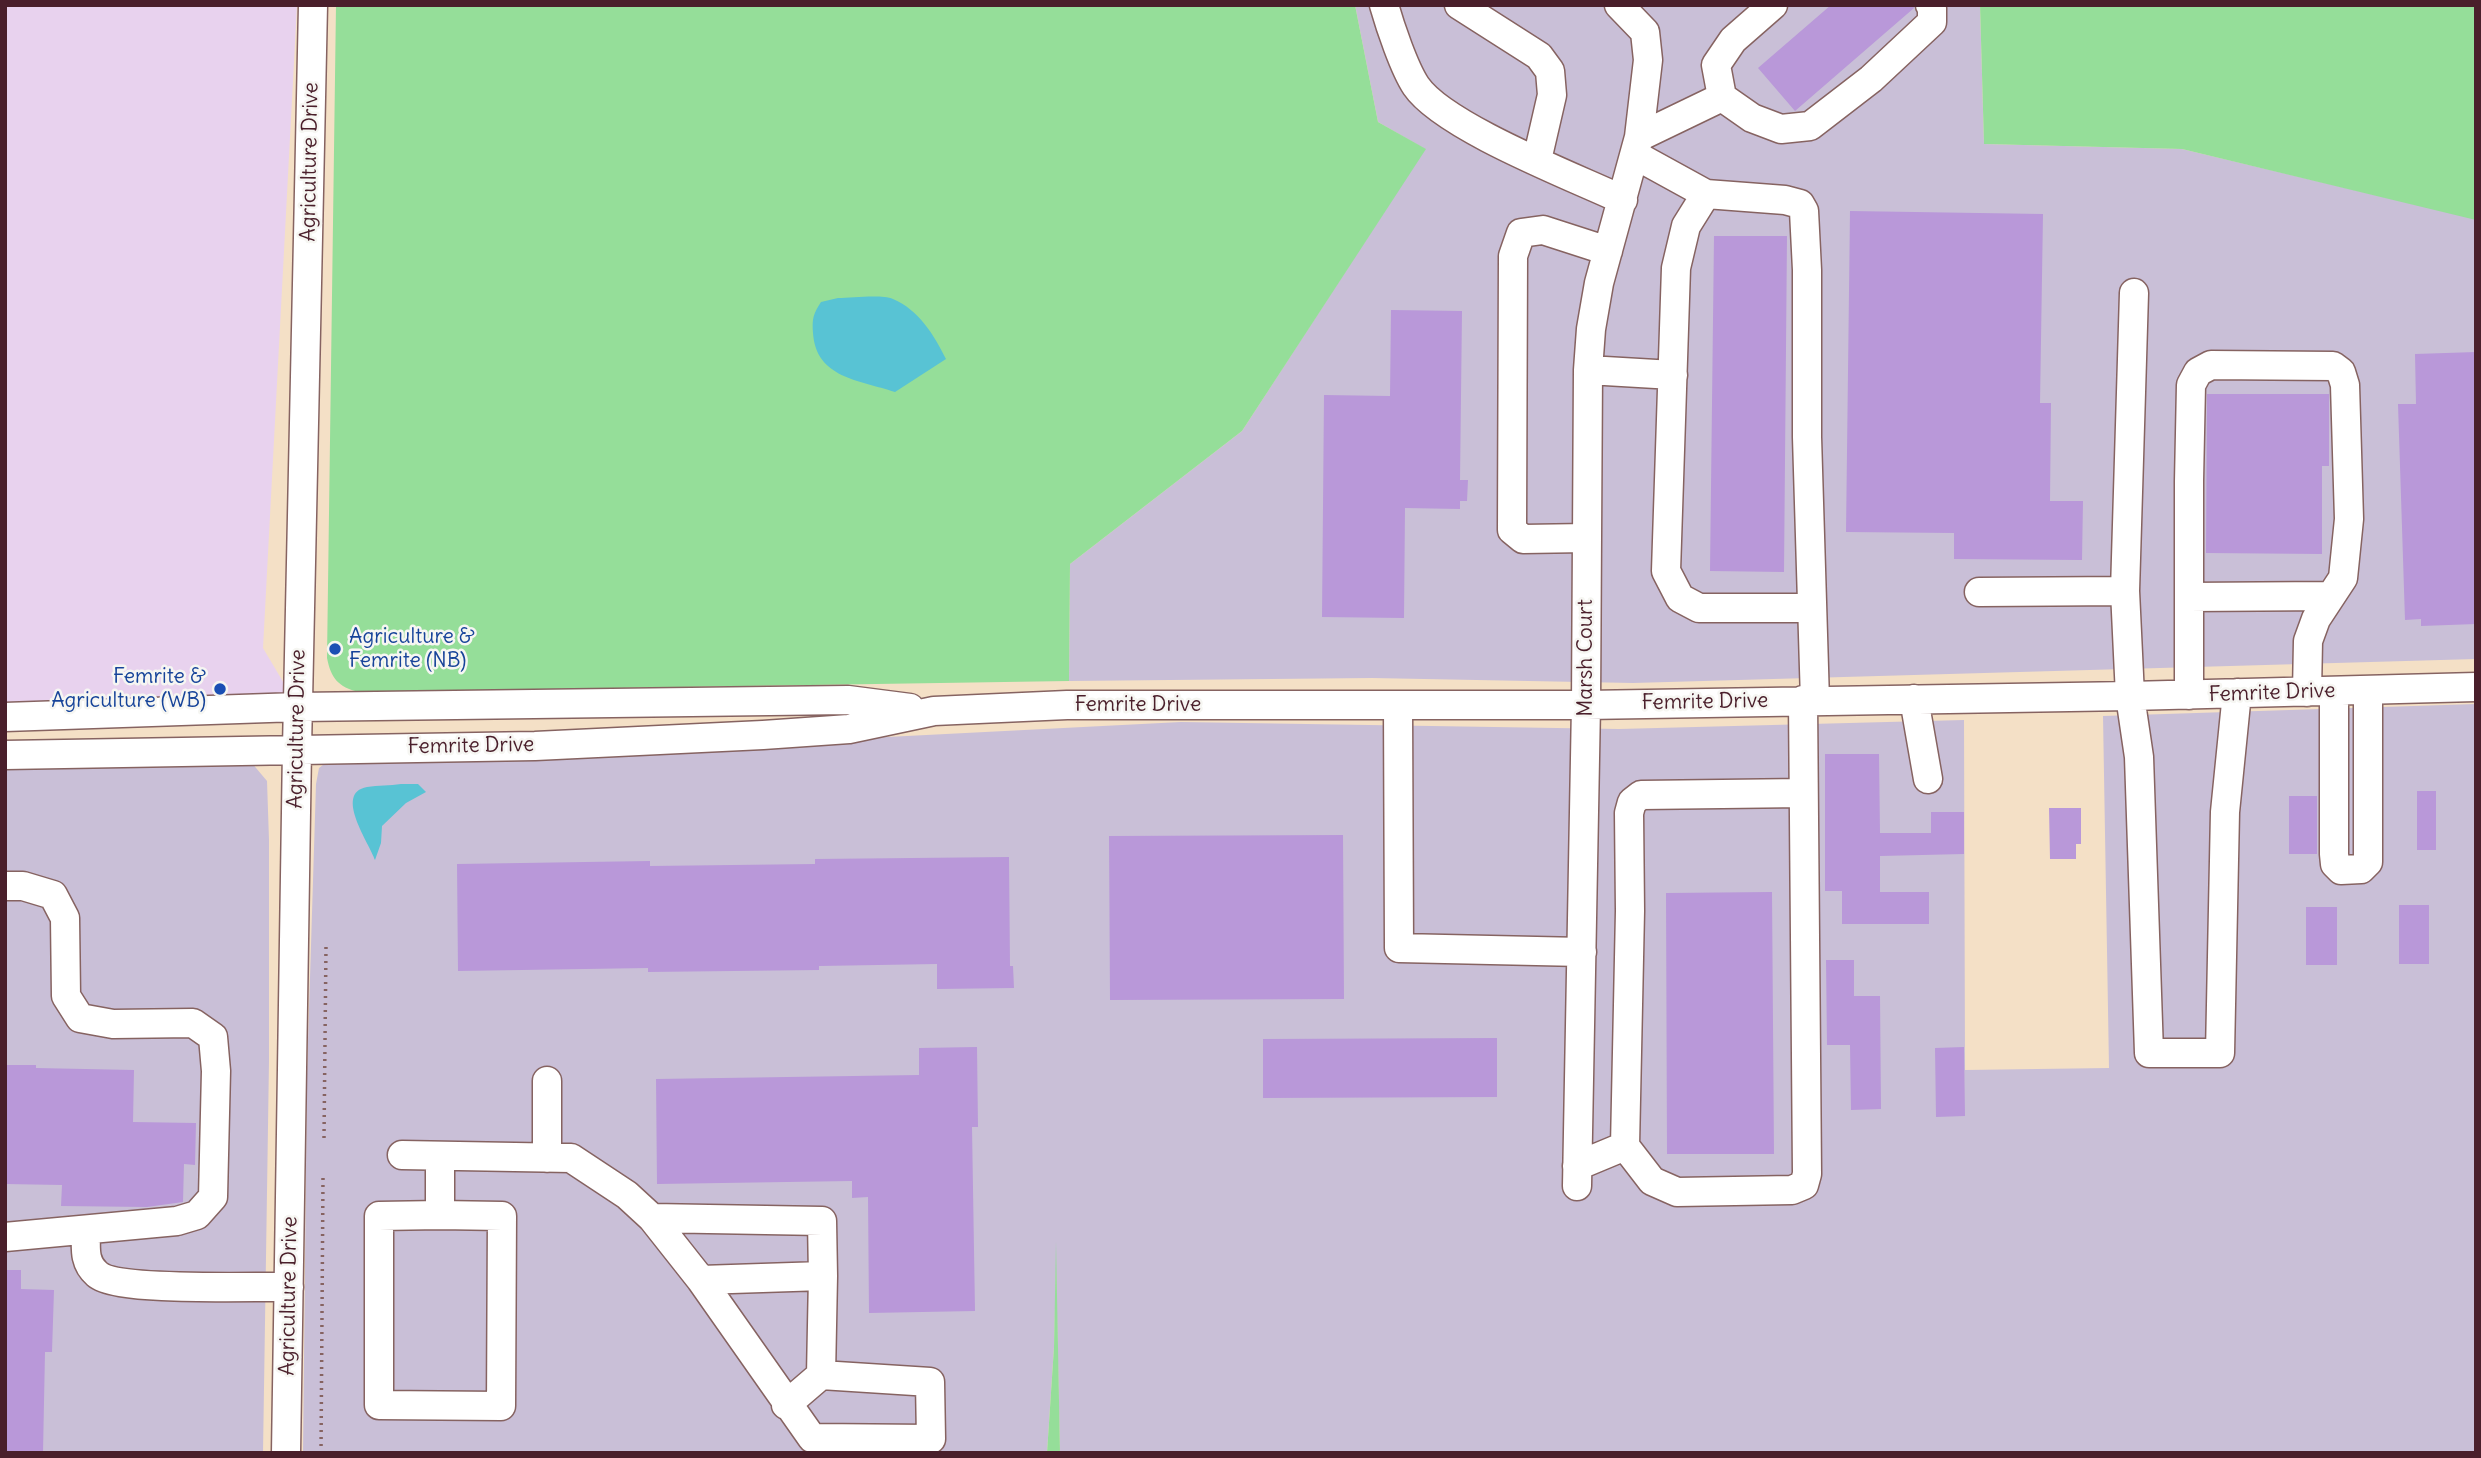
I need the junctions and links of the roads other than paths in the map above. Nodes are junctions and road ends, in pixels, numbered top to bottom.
1 (313, 5) edge
2 (1384, 5) edge
3 (1459, 5) edge
4 (1619, 5) edge
5 (1773, 5) edge
6 (1930, 5) edge
7 (1723, 97) junction
8 (1637, 146) junction
9 (1536, 160) junction
10 (1706, 194) junction
11 (1623, 200) junction
12 (1608, 251) junction
13 (2134, 293) dead end
14 (1588, 370) junction
15 (1673, 374) junction
16 (1587, 538) junction
17 (2125, 591) junction
18 (1979, 592) dead end
19 (2331, 596) junction
20 (2189, 597) junction
21 (1812, 608) junction
22 (2476, 687) edge
23 (2368, 690) junction
24 (2320, 691) junction
25 (2237, 694) junction
26 (2189, 695) junction
27 (2130, 696) junction
28 (1913, 699) junction
29 (1809, 701) junction
30 (1398, 705) junction
31 (1586, 705) junction
32 (298, 707) junction
33 (934, 711) junction
34 (5, 717) edge
35 (297, 748) junction
36 (5, 755) edge
37 (1928, 779) dead end
38 (1803, 793) junction
39 (5, 886) edge
40 (1583, 911) junction
41 (1630, 911) junction
42 (1582, 952) junction
43 (547, 1081) dead end
44 (1625, 1146) junction
45 (402, 1155) dead end
46 (440, 1156) junction
47 (547, 1158) junction
48 (440, 1215) junction
49 (652, 1218) junction
50 (86, 1230) junction
51 (5, 1237) edge
52 (823, 1276) junction
53 (701, 1280) junction
54 (289, 1287) junction
55 (821, 1375) junction
56 (786, 1405) junction
57 (286, 1453) edge

1 - 32 street, Agriculture Drive
2 - 9 street
3 - 9 street
4 - 8 street, Marsh Court
5 - 7 street
6 - 7 street
7 - 8 street
8 - 10 street
8 - 11 street, Marsh Court
9 - 11 street
10 - 15 street
10 - 21 street
11 - 12 street, Marsh Court
12 - 14 street, Marsh Court
12 - 16 street
13 - 17 street
14 - 15 street
14 - 16 street, Marsh Court
15 - 21 street
16 - 31 street, Marsh Court
17 - 18 street
17 - 27 street
19 - 20 street
19 - 20 street
19 - 24 street
20 - 26 street
21 - 29 street
22 - 23 street, Femrite Drive
23 - 24 street, Femrite Drive
23 - 24 street
24 - 25 street, Femrite Drive
25 - 26 street, Femrite Drive
25 - 27 street
26 - 27 street, Femrite Drive
27 - 28 street, Femrite Drive
28 - 29 street, Femrite Drive
28 - 37 street
29 - 31 street, Femrite Drive
29 - 38 street
30 - 31 street, Femrite Drive
30 - 33 street, Femrite Drive
30 - 42 street
31 - 40 street, Marsh Court
32 - 33 street, Femrite Drive
32 - 34 street, Femrite Drive
32 - 35 street, Agriculture Drive
33 - 35 street, Femrite Drive
35 - 36 street, Femrite Drive
35 - 54 street, Agriculture Drive
38 - 41 street
38 - 44 street
39 - 50 street
40 - 41 street
40 - 42 street, Marsh Court
41 - 44 street
42 - 44 street, Marsh Court
43 - 47 street
45 - 46 street
46 - 47 street
46 - 48 street
47 - 49 street
48 - 48 street
49 - 52 street
49 - 53 street
50 - 51 street
50 - 54 street
52 - 53 street
52 - 55 street
53 - 56 street
54 - 57 street, Agriculture Drive
55 - 56 street
55 - 56 street

